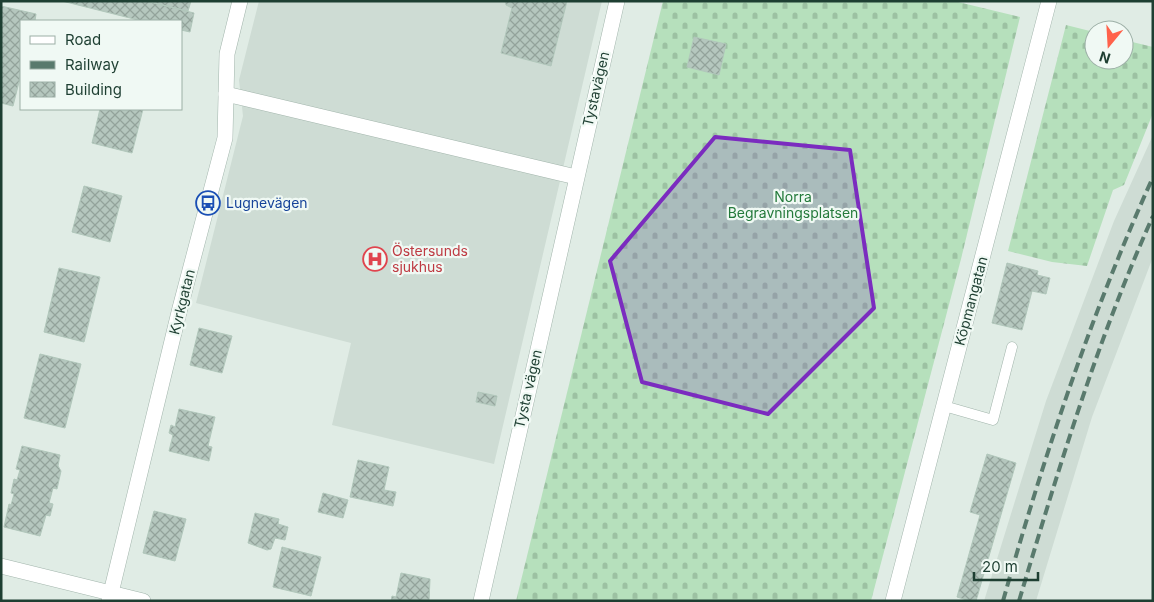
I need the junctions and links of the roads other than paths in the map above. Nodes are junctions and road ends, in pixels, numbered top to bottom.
1 (240, 1) edge
2 (617, 1) edge
3 (1049, 1) edge
4 (226, 94) junction
5 (576, 177) junction
6 (1012, 347) dead end
7 (944, 406) junction
8 (1, 566) edge
9 (110, 597) edge
10 (143, 601) edge
11 (481, 601) edge
12 (892, 601) edge

1 - 4 street, Kyrkgatan
2 - 5 street, Tystavägen
3 - 7 street, Köpmangatan
4 - 5 street
4 - 9 street, Kyrkgatan
5 - 11 street, Tysta vägen
6 - 7 lane
7 - 12 street, Köpmangatan
8 - 9 street
9 - 10 street

